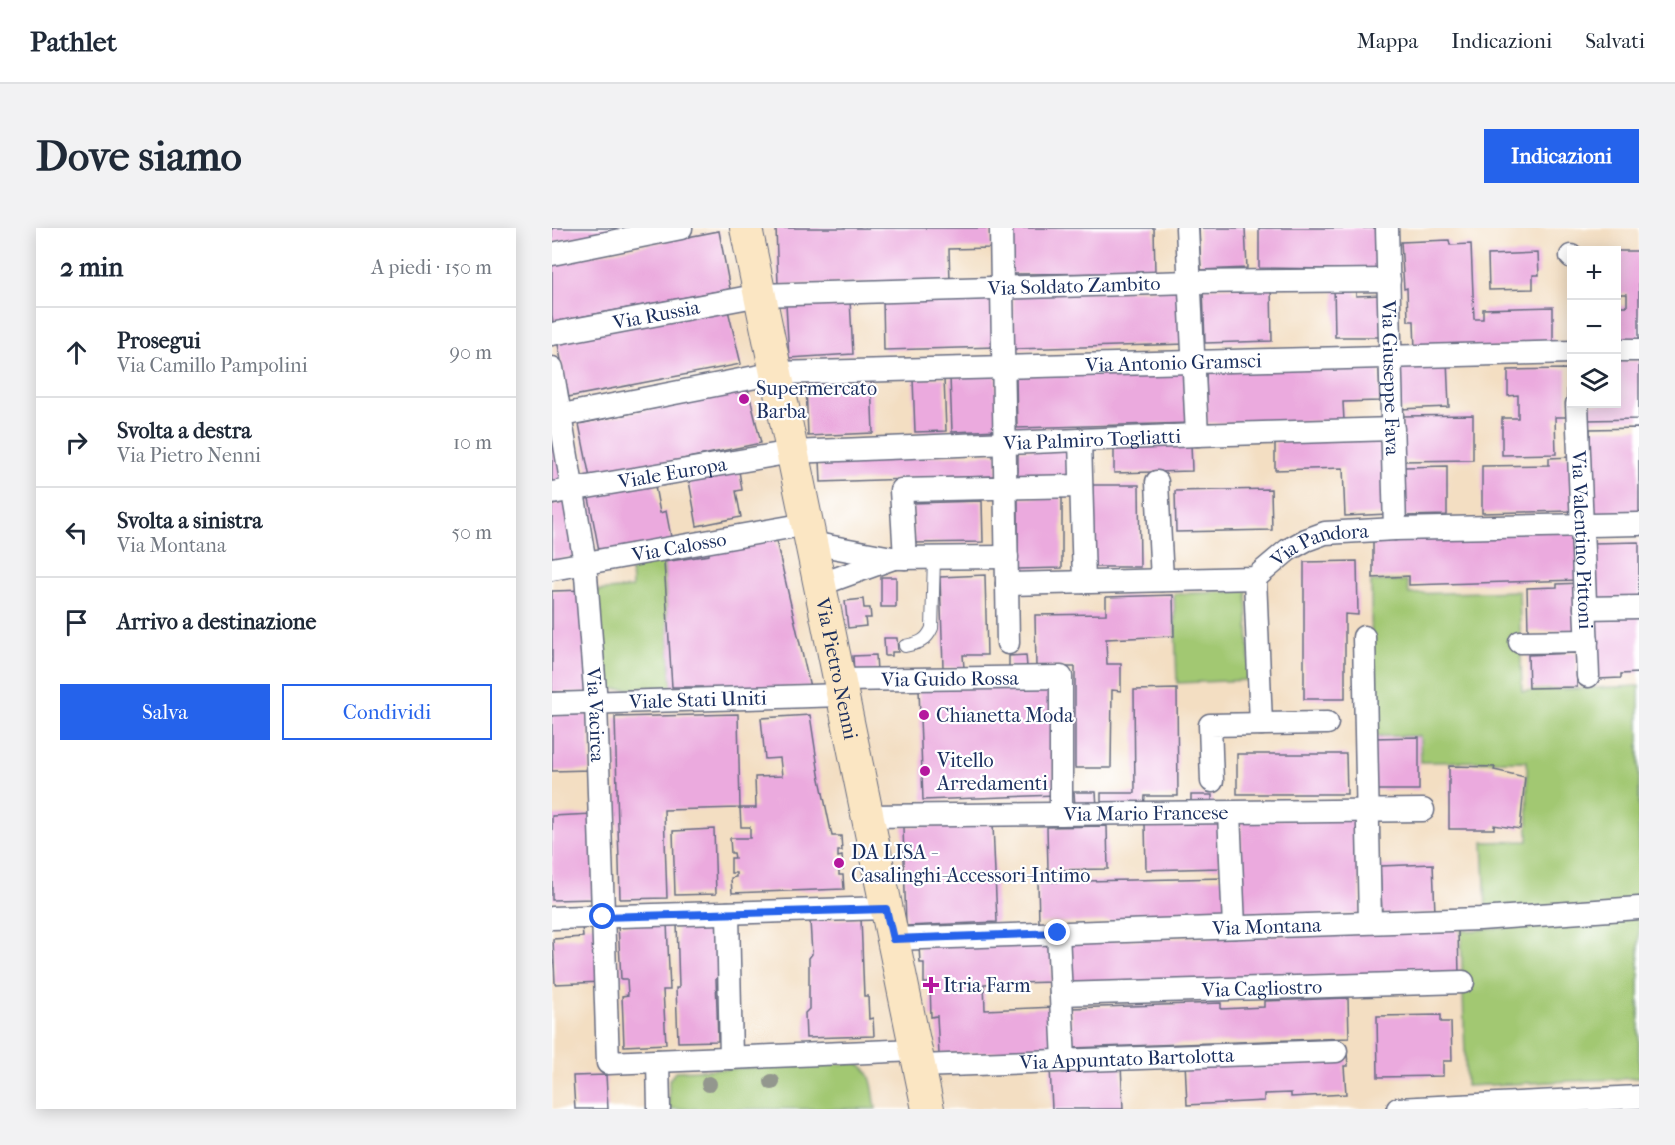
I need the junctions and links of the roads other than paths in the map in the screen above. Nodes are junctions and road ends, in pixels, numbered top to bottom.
1 (681, 228) edge
2 (746, 228) edge
3 (1001, 228) edge
4 (1187, 228) edge
5 (1388, 228) edge
6 (552, 254) edge
7 (1389, 279) junction
8 (1190, 282) junction
9 (1003, 288) junction
10 (760, 295) junction
11 (552, 334) edge
12 (1621, 350) edge
13 (1639, 350) edge
14 (1567, 352) edge
15 (1391, 357) junction
16 (1193, 362) junction
17 (1004, 367) junction
18 (552, 368) edge
19 (776, 373) junction
20 (1577, 408) edge
21 (556, 416) edge
22 (1393, 429) junction
23 (1197, 435) junction
24 (1080, 440) junction
25 (1005, 444) junction
26 (792, 452) junction
27 (1157, 482) dead end
28 (1081, 486) junction
29 (1006, 488) junction
30 (562, 492) edge
31 (1582, 524) junction
32 (1639, 524) edge
33 (1395, 529) junction
34 (809, 533) junction
35 (1007, 557) junction
36 (898, 558) junction
37 (934, 558) junction
38 (585, 563) junction
39 (552, 569) edge
40 (1255, 578) junction
41 (1162, 580) junction
42 (1084, 582) junction
43 (1007, 584) junction
44 (819, 585) junction
45 (1639, 607) edge
46 (1586, 608) junction
47 (1364, 637) dead end
48 (1587, 641) junction
49 (1520, 642) dead end
50 (1008, 644) dead end
51 (905, 646) dead end
52 (1588, 676) dead end
53 (841, 687) junction
54 (596, 703) junction
55 (552, 704) edge
56 (1327, 723) dead end
57 (1261, 724) junction
58 (1212, 781) dead end
59 (1423, 810) dead end
60 (1367, 811) junction
61 (1229, 813) junction
62 (1061, 814) junction
63 (868, 816) junction
64 (1639, 908) edge
65 (886, 909) junction
66 (728, 913) junction
67 (603, 917) junction
68 (552, 918) edge
69 (1370, 922) junction
70 (1234, 927) junction
71 (1058, 933) junction
72 (893, 939) junction
73 (1463, 982) dead end
74 (1061, 994) junction
75 (1336, 1051) dead end
76 (731, 1058) junction
77 (917, 1058) junction
78 (658, 1061) junction
79 (1064, 1061) junction
80 (608, 1063) joint
81 (1639, 1097) edge
82 (1480, 1107) edge
83 (659, 1109) edge
84 (928, 1109) edge
85 (1398, 1109) edge

1 - 6 street
2 - 10 main road, Via Pietro Nenni
3 - 9 street
4 - 8 street
5 - 7 street, Via Giuseppe Fava
7 - 8 street, Via Soldato Zambito
7 - 15 street, Via Giuseppe Fava
8 - 9 street, Via Soldato Zambito
8 - 16 street
9 - 10 street, Via Soldato Zambito
9 - 17 street
10 - 11 street, Via Russia
10 - 19 main road, Via Pietro Nenni
12 - 13 street
14 - 15 street, Via Antonio Gramsci
15 - 16 street, Via Antonio Gramsci
15 - 22 street, Via Giuseppe Fava
16 - 17 street, Via Antonio Gramsci
16 - 23 street
17 - 19 street, Via Antonio Gramsci
17 - 25 street
18 - 21 street, Via Vacirca
19 - 21 street, Via Antonio Gramsci
19 - 26 main road, Via Pietro Nenni
20 - 31 street, Via Valentino Pittoni
21 - 30 street, Via Vacirca
22 - 23 street, Via Palmiro Togliatti
22 - 33 street, Via Giuseppe Fava
23 - 24 street, Via Palmiro Togliatti
24 - 25 street, Via Palmiro Togliatti
24 - 28 street
25 - 26 street, Via Palmiro Togliatti
25 - 29 street
26 - 30 street, Viale Europa
26 - 34 main road, Via Pietro Nenni
27 - 41 street
28 - 29 street
28 - 42 street
29 - 35 street
29 - 36 street
30 - 38 street, Via Vacirca
31 - 32 street, Via Pandora
31 - 33 street, Via Pandora
31 - 46 street, Via Valentino Pittoni
33 - 40 street, Via Pandora
34 - 36 street
34 - 38 street, Via Calosso
34 - 44 main road, Via Pietro Nenni
35 - 37 street
35 - 43 street
36 - 37 street
36 - 44 street
37 - 51 lane
38 - 39 street, Via Calosso
38 - 54 street, Via Vacirca
40 - 41 street, Via Pandora
40 - 57 street
41 - 42 street, Via Pandora
42 - 43 street, Via Pandora
43 - 50 street
44 - 53 main road, Via Pietro Nenni
45 - 46 street
46 - 48 street, Via Valentino Pittoni
47 - 60 street
48 - 49 street
48 - 52 street, Via Valentino Pittoni
53 - 54 street, Viale Stati Uniti
53 - 62 street, Via Guido Rossa
53 - 63 main road, Via Pietro Nenni
54 - 55 street, Viale Stati Uniti
54 - 67 street, Via Vacirca
56 - 57 street
57 - 58 street
59 - 60 street, Via Mario Francese
60 - 61 street, Via Mario Francese
60 - 69 street
61 - 62 street, Via Mario Francese
61 - 70 street
62 - 63 street, Via Mario Francese
63 - 65 main road, Via Pietro Nenni
64 - 69 street, Via Montana
65 - 66 street
65 - 72 main road, Via Pietro Nenni
66 - 67 street
66 - 76 street
67 - 68 street
67 - 80 street, Via Vacirca
69 - 70 street, Via Montana
70 - 71 street, Via Montana
71 - 72 street, Via Montana
71 - 74 street
72 - 77 main road, Via Pietro Nenni
73 - 74 street, Via Cagliostro
74 - 79 street
75 - 79 street, Via Appuntato Bartolotta
76 - 77 street, Via Appuntato Bartolotta
76 - 78 street, Via Appuntato Bartolotta
77 - 79 street, Via Appuntato Bartolotta
77 - 84 main road, Via Pietro Nenni
78 - 80 street, Via Appuntato Bartolotta
78 - 83 street
81 - 82 street
82 - 85 street

